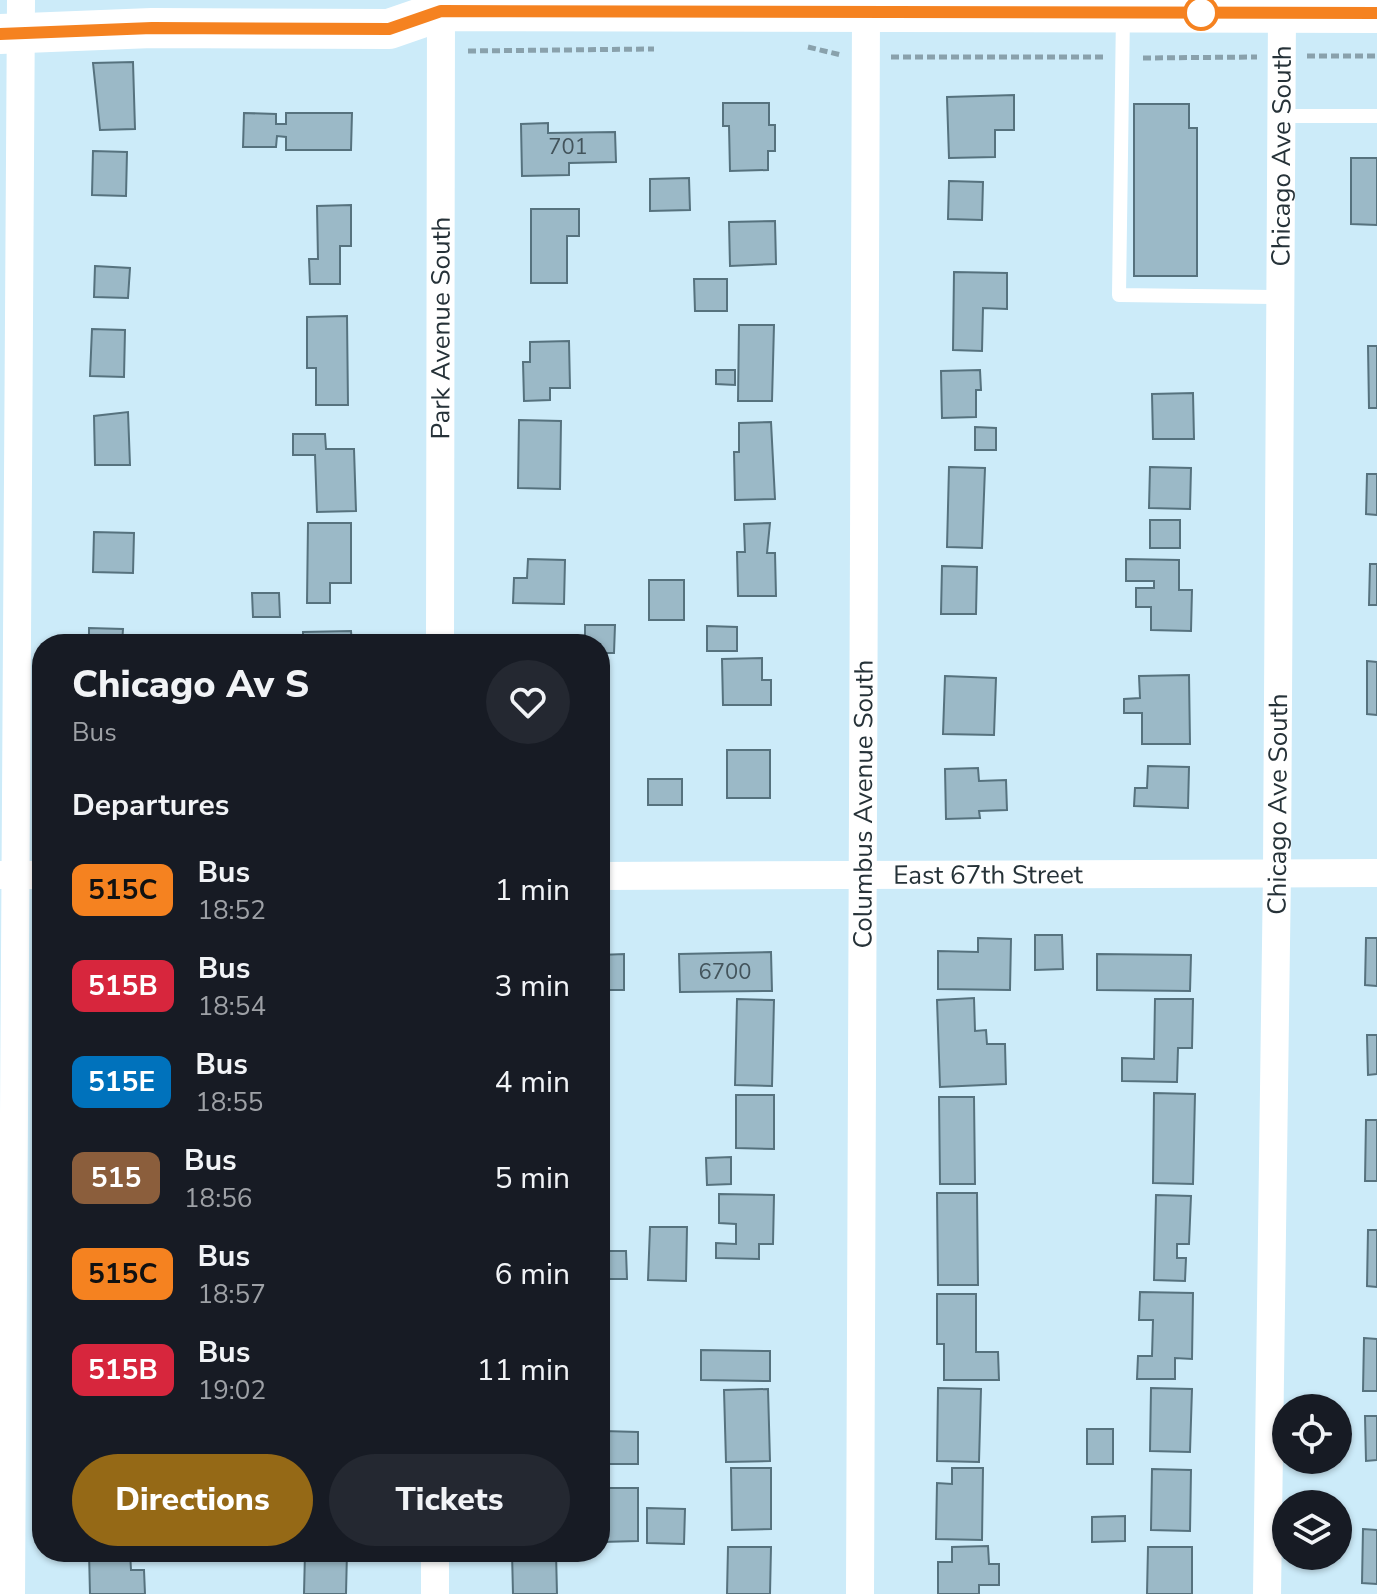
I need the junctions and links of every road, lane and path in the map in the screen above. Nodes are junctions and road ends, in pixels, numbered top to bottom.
1 (432, 4) edge
2 (866, 7) edge
3 (1282, 13) junction
4 (1377, 13) edge
5 (1123, 14) junction
6 (14, 22) edge
7 (794, 48) dead end
8 (669, 49) dead end
9 (481, 50) dead end
10 (831, 54) dead end
11 (1282, 116) junction
12 (1377, 116) edge
13 (10, 148) edge
14 (1281, 297) junction
15 (440, 634) edge
16 (1277, 872) junction
17 (1377, 873) edge
18 (19, 875) edge
19 (610, 876) edge
20 (864, 876) junction
21 (435, 1562) edge
22 (11, 1594) edge
23 (435, 1594) edge
24 (860, 1594) edge
25 (1267, 1594) edge

1 - 2 main road
1 - 6 main road
1 - 15 street, Park Avenue South
2 - 5 main road
2 - 20 street, Columbus Avenue South
3 - 4 main road
3 - 5 main road
3 - 11 street, Chicago Ave South
5 - 14 lane
6 - 13 street
7 - 10 path
8 - 9 path
11 - 12 lane
11 - 14 street, Chicago Ave South
13 - 18 street
14 - 16 street, Chicago Ave South
16 - 17 street, East 67th Street
16 - 20 street, East 67th Street
16 - 25 street, Chicago Ave South
18 - 22 street
19 - 20 street, East 67th Street
20 - 24 street, Columbus Avenue South
21 - 23 street

